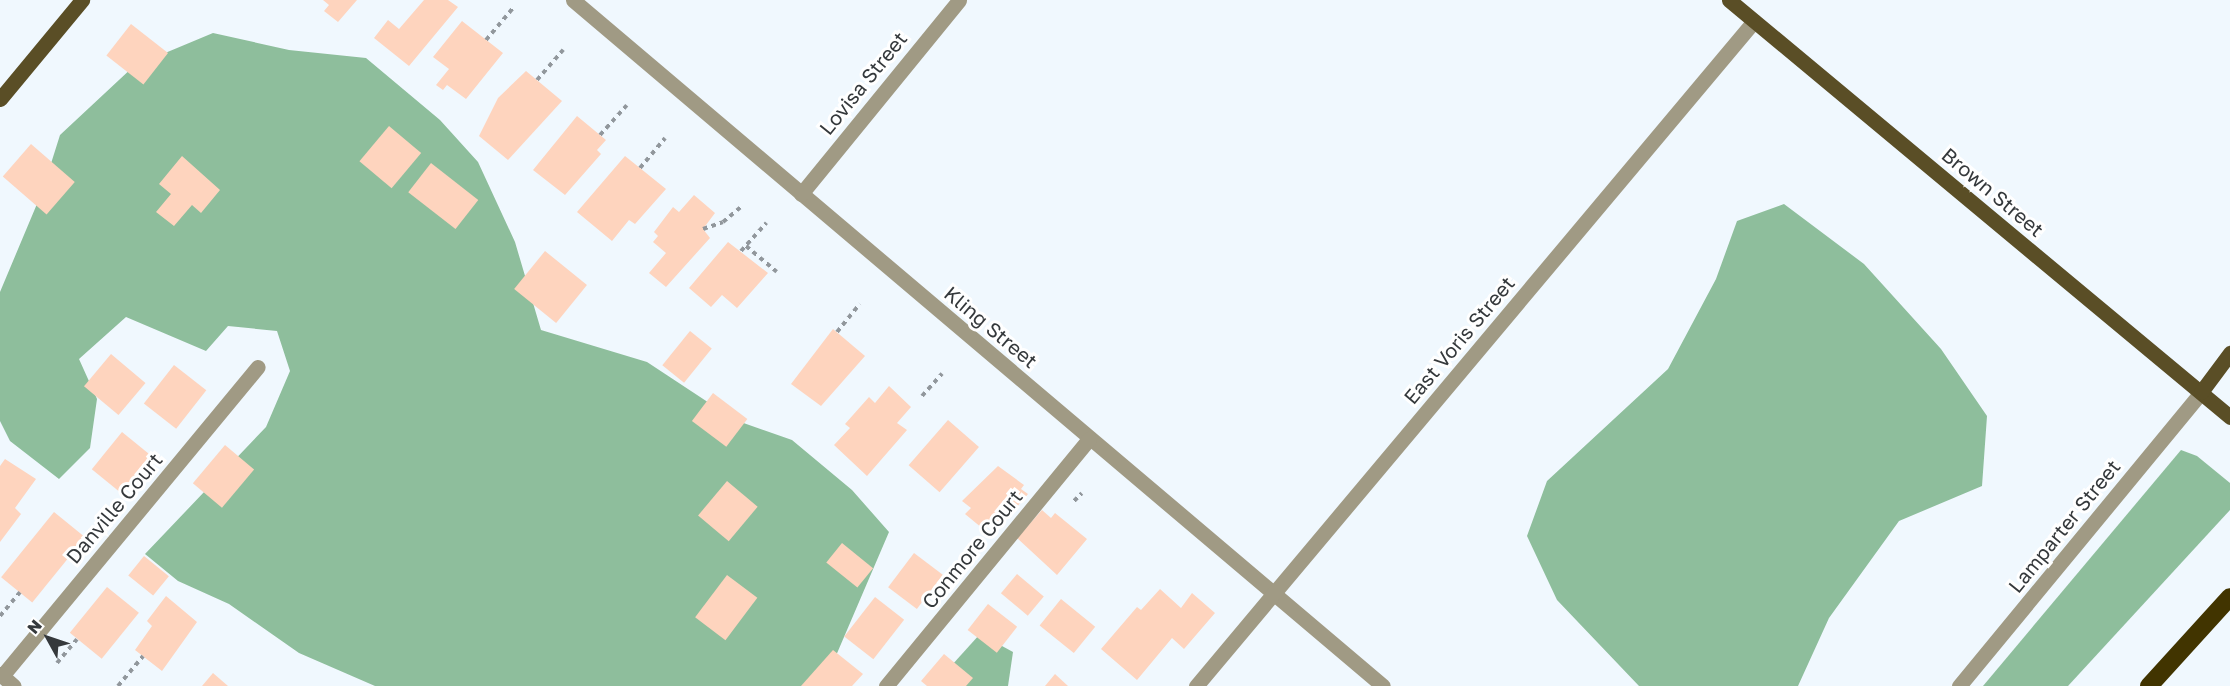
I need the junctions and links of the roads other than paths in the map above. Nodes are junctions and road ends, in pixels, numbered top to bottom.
1 (82, 0) edge
2 (573, 0) edge
3 (959, 0) edge
4 (1729, 0) edge
5 (1754, 21) junction
6 (0, 99) edge
7 (801, 194) junction
8 (2230, 352) edge
9 (258, 367) dead end
10 (2201, 392) junction
11 (2230, 417) edge
12 (1089, 439) junction
13 (1274, 592) junction
14 (2230, 597) edge
15 (6, 679) edge
16 (886, 686) edge
17 (1196, 686) edge
18 (1383, 686) edge
19 (1959, 686) edge
20 (2149, 686) edge

1 - 6 main road
2 - 7 street, Kling Street
3 - 7 street, Lovisa Street
4 - 5 main road, Brown Street
5 - 10 main road, Brown Street
5 - 13 street, East Voris Street
7 - 12 street, Kling Street
8 - 10 main road
9 - 15 street, Danville Court
10 - 11 main road, Brown Street
10 - 19 street, Lamparter Street
12 - 13 street, Kling Street
12 - 16 street, Conmore Court
13 - 17 street, East Voris Street
13 - 18 street, Kling Street
14 - 20 highway

